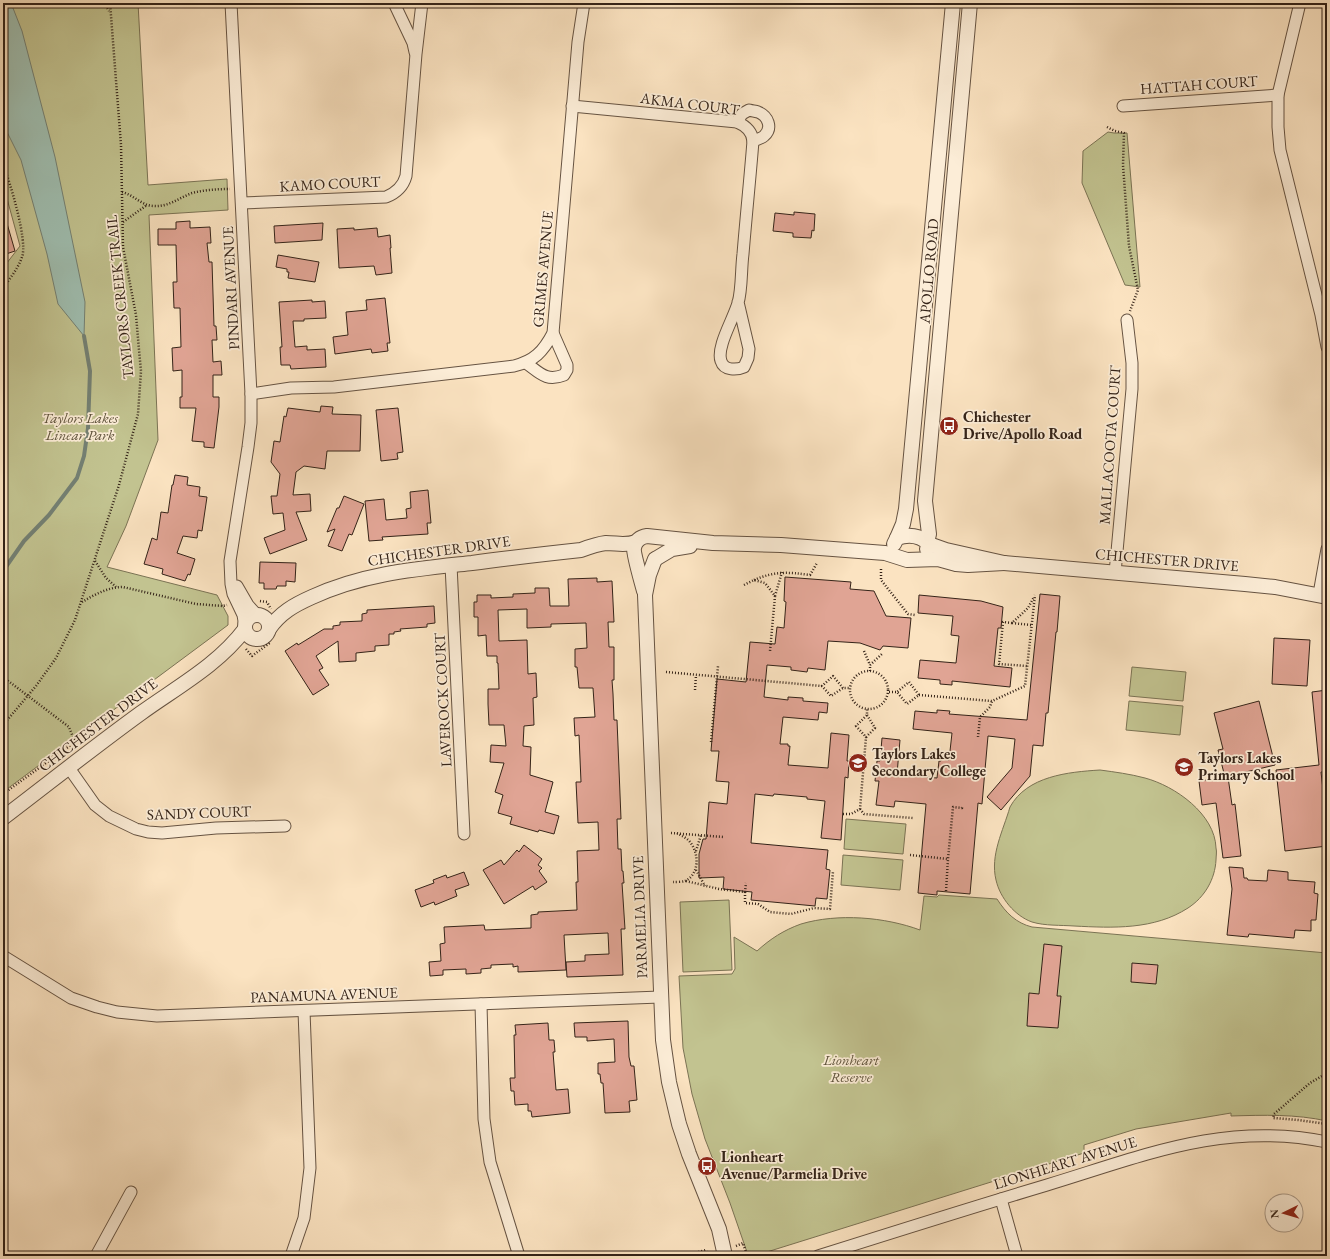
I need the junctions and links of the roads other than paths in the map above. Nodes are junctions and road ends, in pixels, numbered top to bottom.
1 (231, 3) edge
2 (394, 3) edge
3 (422, 3) edge
4 (584, 3) edge
5 (953, 3) edge
6 (970, 3) edge
7 (1300, 3) edge
8 (416, 54) junction
9 (1278, 95) junction
10 (572, 106) junction
11 (1123, 106) dead end
12 (737, 122) junction
13 (753, 141) junction
14 (242, 203) junction
15 (738, 302) junction
16 (1324, 315) edge
17 (1127, 320) road end
18 (553, 333) junction
19 (1327, 347) edge
20 (526, 363) junction
21 (251, 389) junction
22 (650, 537) junction
23 (896, 538) junction
24 (636, 542) junction
25 (713, 543) junction
26 (928, 543) junction
27 (1327, 549) edge
28 (581, 550) junction
29 (855, 551) junction
30 (896, 556) junction
31 (656, 558) junction
32 (636, 559) junction
33 (921, 560) junction
34 (1004, 563) junction
35 (451, 565) junction
36 (231, 570) junction
37 (1115, 573) junction
38 (645, 595) junction
39 (1323, 595) edge
40 (306, 600) junction
41 (259, 615) junction
42 (245, 628) junction
43 (271, 635) junction
44 (258, 639) junction
45 (214, 660) junction
46 (69, 768) junction
47 (3, 818) edge
48 (285, 826) dead end
49 (464, 834) dead end
50 (3, 956) edge
51 (660, 997) junction
52 (481, 1004) junction
53 (304, 1011) junction
54 (1327, 1142) edge
55 (131, 1192) dead end
56 (1001, 1199) junction
57 (719, 1229) junction
58 (96, 1256) edge
59 (292, 1256) edge
60 (518, 1256) edge
61 (725, 1256) edge
62 (733, 1256) edge
63 (818, 1256) edge
64 (1017, 1256) edge

1 - 14 street, PINDARI AVENUE
2 - 8 street
3 - 8 street, KAMO COURT
4 - 10 street, GRIMES AVENUE
5 - 23 street, APOLLO ROAD
6 - 26 street, APOLLO ROAD
7 - 9 street
8 - 14 street, KAMO COURT
9 - 11 street, HATTAH COURT
9 - 16 street
10 - 12 street, AKMA COURT
10 - 18 street, GRIMES AVENUE
12 - 13 street, AKMA COURT
12 - 13 street
13 - 15 street
14 - 21 street, PINDARI AVENUE
15 - 15 street
16 - 19 street
17 - 37 street, MALLACOOTA COURT
18 - 20 street, GRIMES AVENUE
18 - 20 street
20 - 21 street, GRIMES AVENUE
21 - 36 street, PINDARI AVENUE
22 - 24 street
22 - 25 street
22 - 31 street
23 - 26 street
23 - 29 street
23 - 30 street
24 - 28 street, CHICHESTER DRIVE
24 - 32 street
25 - 29 street
25 - 31 street
26 - 33 street
26 - 34 street, CHICHESTER DRIVE
27 - 39 street
28 - 32 street, CHICHESTER DRIVE
28 - 35 street, CHICHESTER DRIVE
29 - 30 street
30 - 33 street
31 - 32 street
31 - 38 street, PARMELIA DRIVE
32 - 38 street, PARMELIA DRIVE
33 - 34 street, CHICHESTER DRIVE
34 - 37 street, CHICHESTER DRIVE
35 - 40 street, CHICHESTER DRIVE
35 - 49 street, LAVEROCK COURT
36 - 41 street, PINDARI AVENUE
36 - 42 street, PINDARI AVENUE
37 - 39 street, CHICHESTER DRIVE
38 - 51 street, PARMELIA DRIVE
40 - 41 street, CHICHESTER DRIVE
40 - 43 street, CHICHESTER DRIVE
41 - 42 street
41 - 43 street
42 - 44 street
42 - 45 street, CHICHESTER DRIVE
43 - 44 street
44 - 45 street, CHICHESTER DRIVE
45 - 46 street, CHICHESTER DRIVE
46 - 47 street, CHICHESTER DRIVE
46 - 48 street, SANDY COURT
50 - 53 street, PANAMUNA AVENUE
51 - 52 street, PANAMUNA AVENUE
51 - 57 street, PARMELIA DRIVE
52 - 53 street, PANAMUNA AVENUE
52 - 60 street
53 - 59 street
54 - 56 street, LIONHEART AVENUE
55 - 58 street
56 - 63 street, LIONHEART AVENUE
56 - 64 street
57 - 61 street, PARMELIA DRIVE
57 - 62 street, PARMELIA DRIVE

